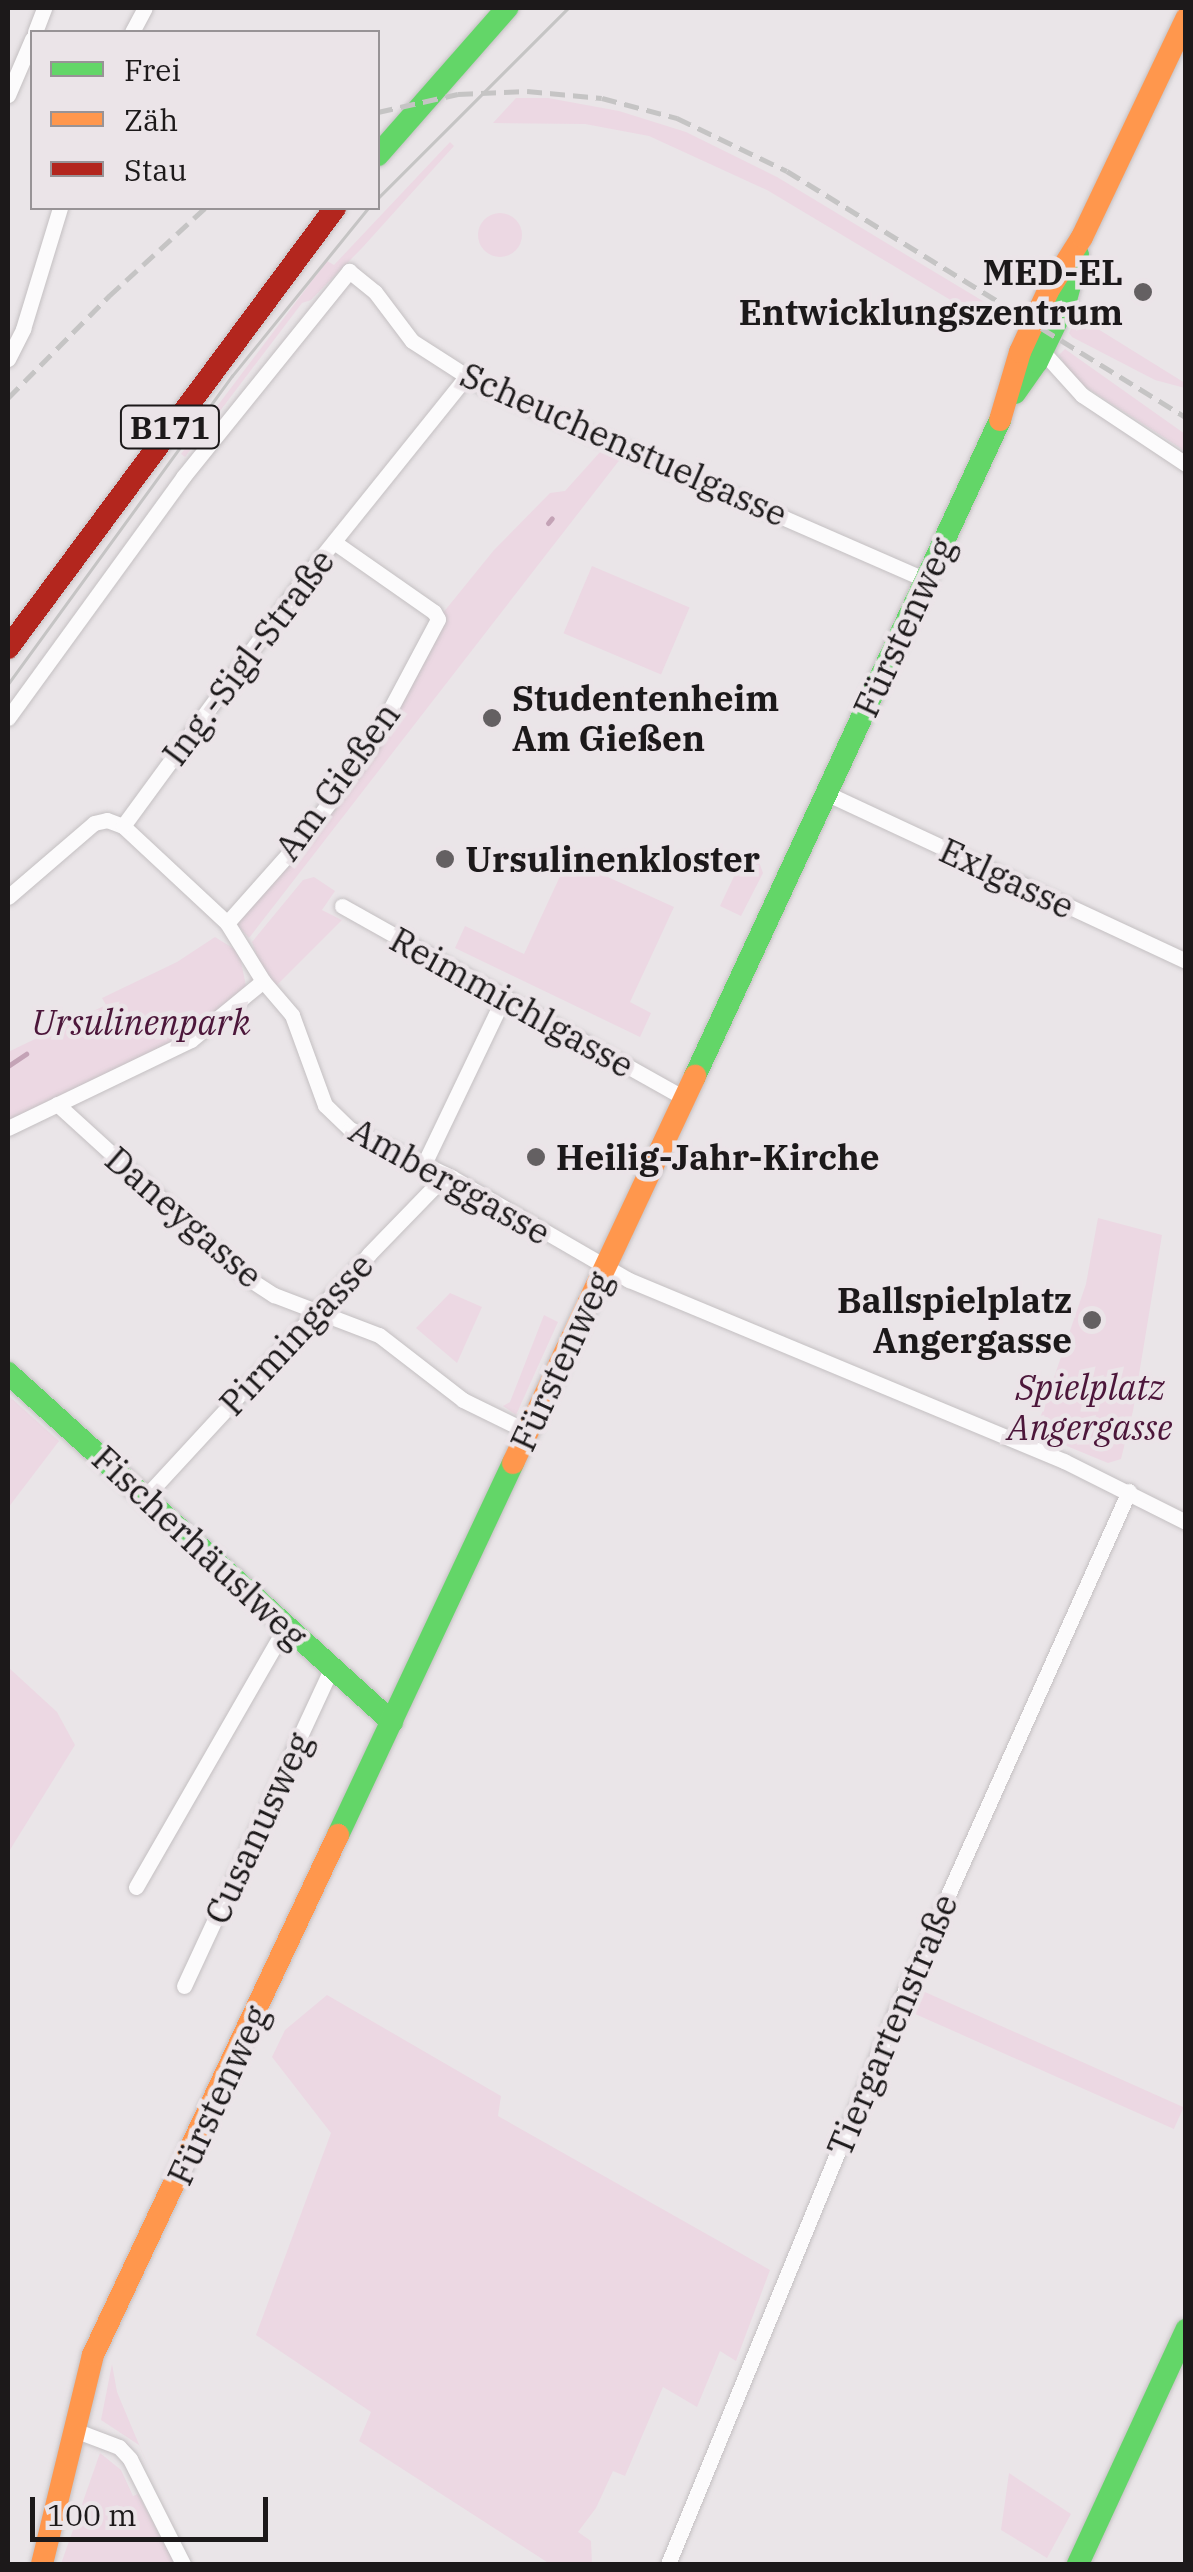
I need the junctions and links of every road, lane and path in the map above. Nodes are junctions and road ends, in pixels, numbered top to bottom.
1 (146, 8) edge
2 (508, 9) edge
3 (1186, 19) edge
4 (133, 30) edge
5 (30, 45) edge
6 (8, 95) edge
7 (380, 152) edge
8 (59, 210) edge
9 (334, 210) edge
10 (1082, 237) junction
11 (1042, 352) junction
12 (8, 359) edge
13 (466, 377) junction
14 (1007, 405) junction
15 (1186, 464) edge
16 (334, 542) junction
17 (926, 580) junction
18 (8, 648) edge
19 (8, 718) edge
20 (828, 794) junction
21 (122, 826) junction
22 (8, 897) edge
23 (342, 906) dead end
24 (227, 923) junction
25 (1186, 962) edge
26 (264, 981) junction
27 (503, 999) junction
28 (683, 1096) junction
29 (57, 1104) junction
30 (8, 1128) edge
31 (424, 1164) junction
32 (451, 1177) junction
33 (605, 1268) junction
34 (315, 1312) junction
35 (8, 1372) edge
36 (528, 1432) junction
37 (1129, 1491) junction
38 (146, 1496) junction
39 (1186, 1522) edge
40 (286, 1624) junction
41 (332, 1669) junction
42 (392, 1722) junction
43 (136, 1887) dead end
44 (184, 1986) dead end
45 (1186, 2330) edge
46 (77, 2431) junction
47 (42, 2564) edge
48 (183, 2564) edge
49 (668, 2564) edge
50 (1078, 2564) edge

1 - 4 street
2 - 7 street
3 - 10 street, Fürstenweg
5 - 6 street
8 - 12 street
9 - 18 street, B171
10 - 11 street, Fürstenweg
10 - 14 street, Fürstenweg
11 - 14 street, Fürstenweg
11 - 15 street
13 - 16 street, Ing.-Sigl-Straße
13 - 17 street, Scheuchenstuelgasse
13 - 19 street, Scheuchenstuelgasse
14 - 17 street, Fürstenweg
16 - 21 street, Ing.-Sigl-Straße
16 - 24 street, Am Gießen
17 - 20 street, Fürstenweg
20 - 25 street, Exlgasse
20 - 28 street, Fürstenweg
21 - 22 street
21 - 24 street
23 - 27 street, Reimmichlgasse
24 - 26 street, Amberggasse
26 - 29 street
26 - 31 street, Amberggasse
27 - 28 street, Reimmichlgasse
27 - 31 street
28 - 33 street, Fürstenweg
29 - 30 street
29 - 34 street, Daneygasse
31 - 32 street, Amberggasse
32 - 33 street, Amberggasse
32 - 34 street, Pirmingasse
33 - 36 street, Fürstenweg
33 - 37 street, Amberggasse
34 - 36 street, Daneygasse
34 - 38 street, Pirmingasse
35 - 38 street, Fischerhäuslweg
36 - 42 street, Fürstenweg
37 - 39 street, Amberggasse
37 - 49 street, Tiergartenstraße
38 - 40 street, Fischerhäuslweg
40 - 41 street, Fischerhäuslweg
40 - 43 street
41 - 42 street, Fischerhäuslweg
41 - 44 street, Cusanusweg
42 - 46 street, Fürstenweg
45 - 50 street
46 - 47 street, Fürstenweg
46 - 48 street

